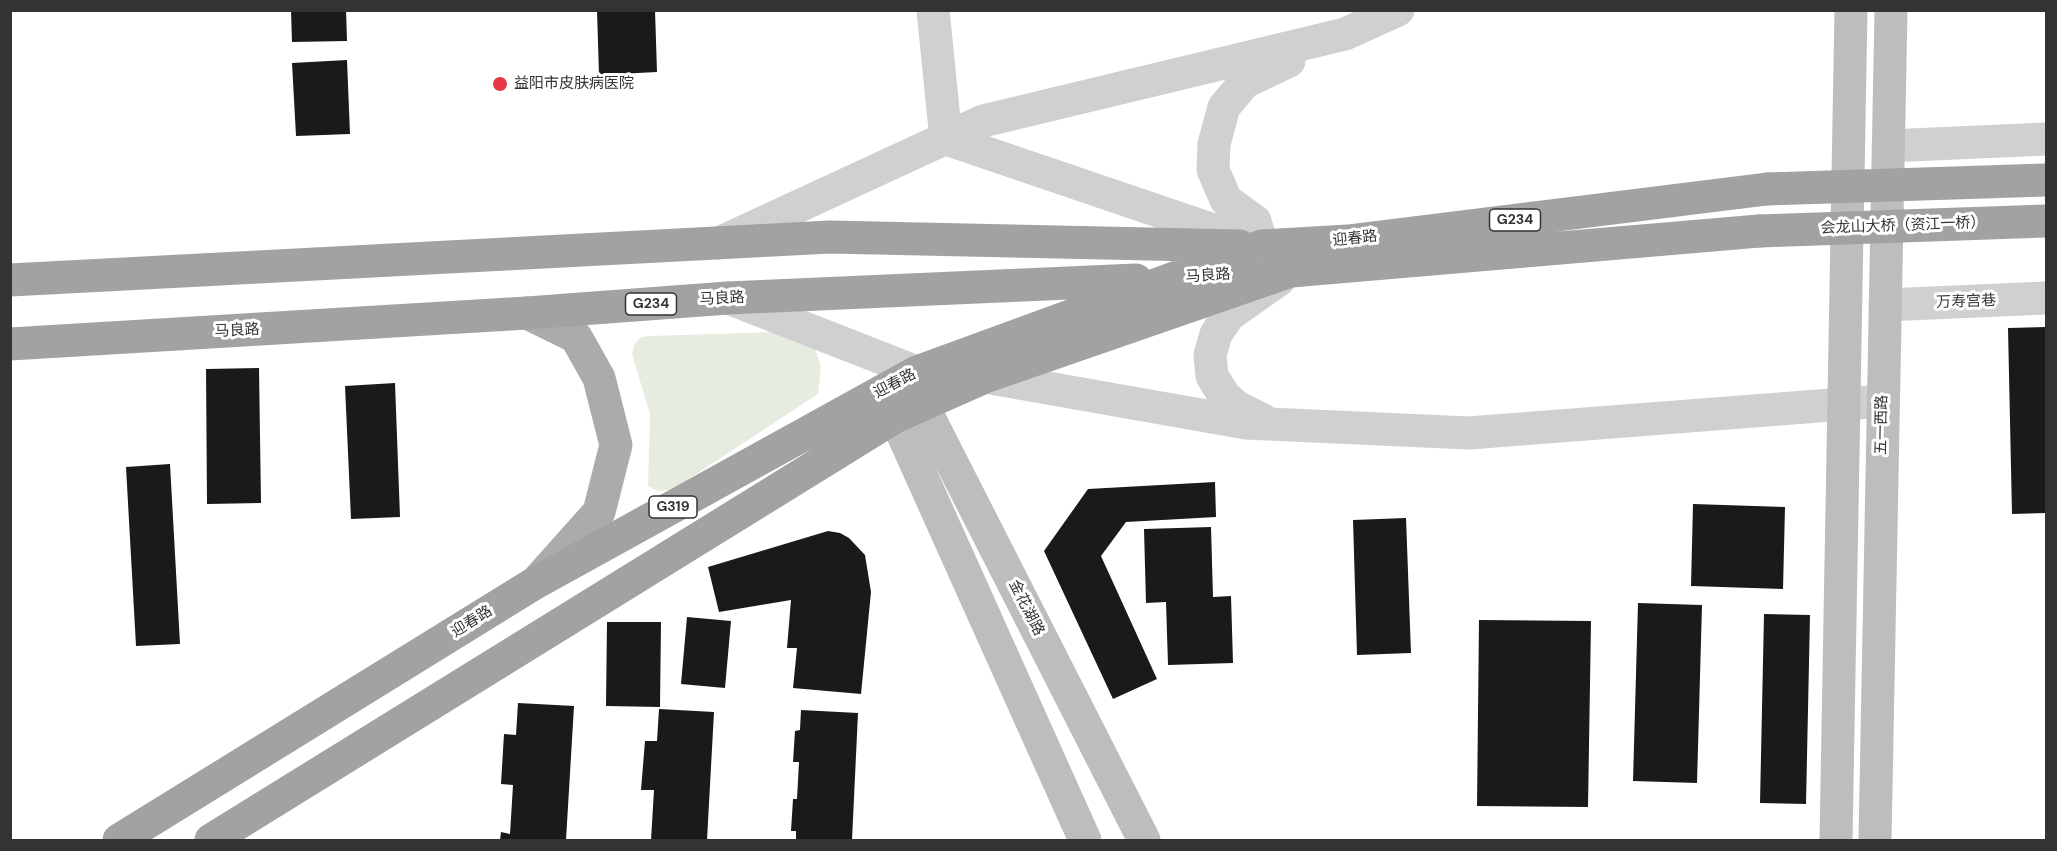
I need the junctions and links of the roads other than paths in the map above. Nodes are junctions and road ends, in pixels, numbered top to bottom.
1 (933, 10) edge
2 (1398, 10) edge
3 (1851, 10) edge
4 (1891, 10) edge
5 (1345, 33) junction
6 (946, 139) junction
7 (2046, 139) edge
8 (1888, 146) junction
9 (2046, 180) edge
10 (2046, 221) edge
11 (1760, 231) joint
12 (719, 243) junction
13 (1262, 246) junction
14 (1291, 271) junction
15 (1169, 278) junction
16 (10, 280) edge
17 (728, 298) junction
18 (2046, 298) edge
19 (1885, 305) junction
20 (527, 313) junction
21 (10, 344) edge
22 (917, 372) junction
23 (985, 377) junction
24 (1883, 401) junction
25 (1845, 406) junction
26 (909, 410) junction
27 (1273, 424) junction
28 (535, 583) junction
29 (118, 840) edge
30 (211, 840) edge
31 (1085, 840) edge
32 (1144, 840) edge
33 (1836, 840) edge
34 (1875, 840) edge

1 - 6 street
2 - 5 street
3 - 25 main road
4 - 8 main road, 五一西路
5 - 6 street
5 - 13 street
6 - 12 street
6 - 13 street
7 - 8 street
8 - 19 main road, 五一西路
9 - 13 highway, 迎春路 / G234, bridge
10 - 11 highway, 会龙山大桥（资江一桥） / G234, bridge
11 - 14 highway, 迎春路 / G234
12 - 13 highway, 马良路 / G234
12 - 16 highway, 马良路 / G234
13 - 15 highway, 迎春路 / G319
14 - 15 highway, 马良路 / G234
14 - 23 highway, 迎春路 / G319
14 - 27 street
15 - 17 highway, 马良路 / G234
15 - 22 highway, 迎春路 / G319
17 - 20 highway, 马良路 / G234
17 - 22 street
18 - 19 street, 万寿宫巷
19 - 24 main road, 五一西路
20 - 21 highway, 马良路 / G234
20 - 28 main road
22 - 23 street
22 - 26 main road
22 - 28 highway, 迎春路 / G319
23 - 26 highway, 迎春路 / G319
23 - 27 street
24 - 25 street
24 - 34 main road, 五一西路
25 - 27 street
25 - 33 main road
26 - 30 highway, 迎春路 / G319
26 - 31 main road
26 - 32 main road, 金花湖路
28 - 29 highway, 迎春路 / G319

